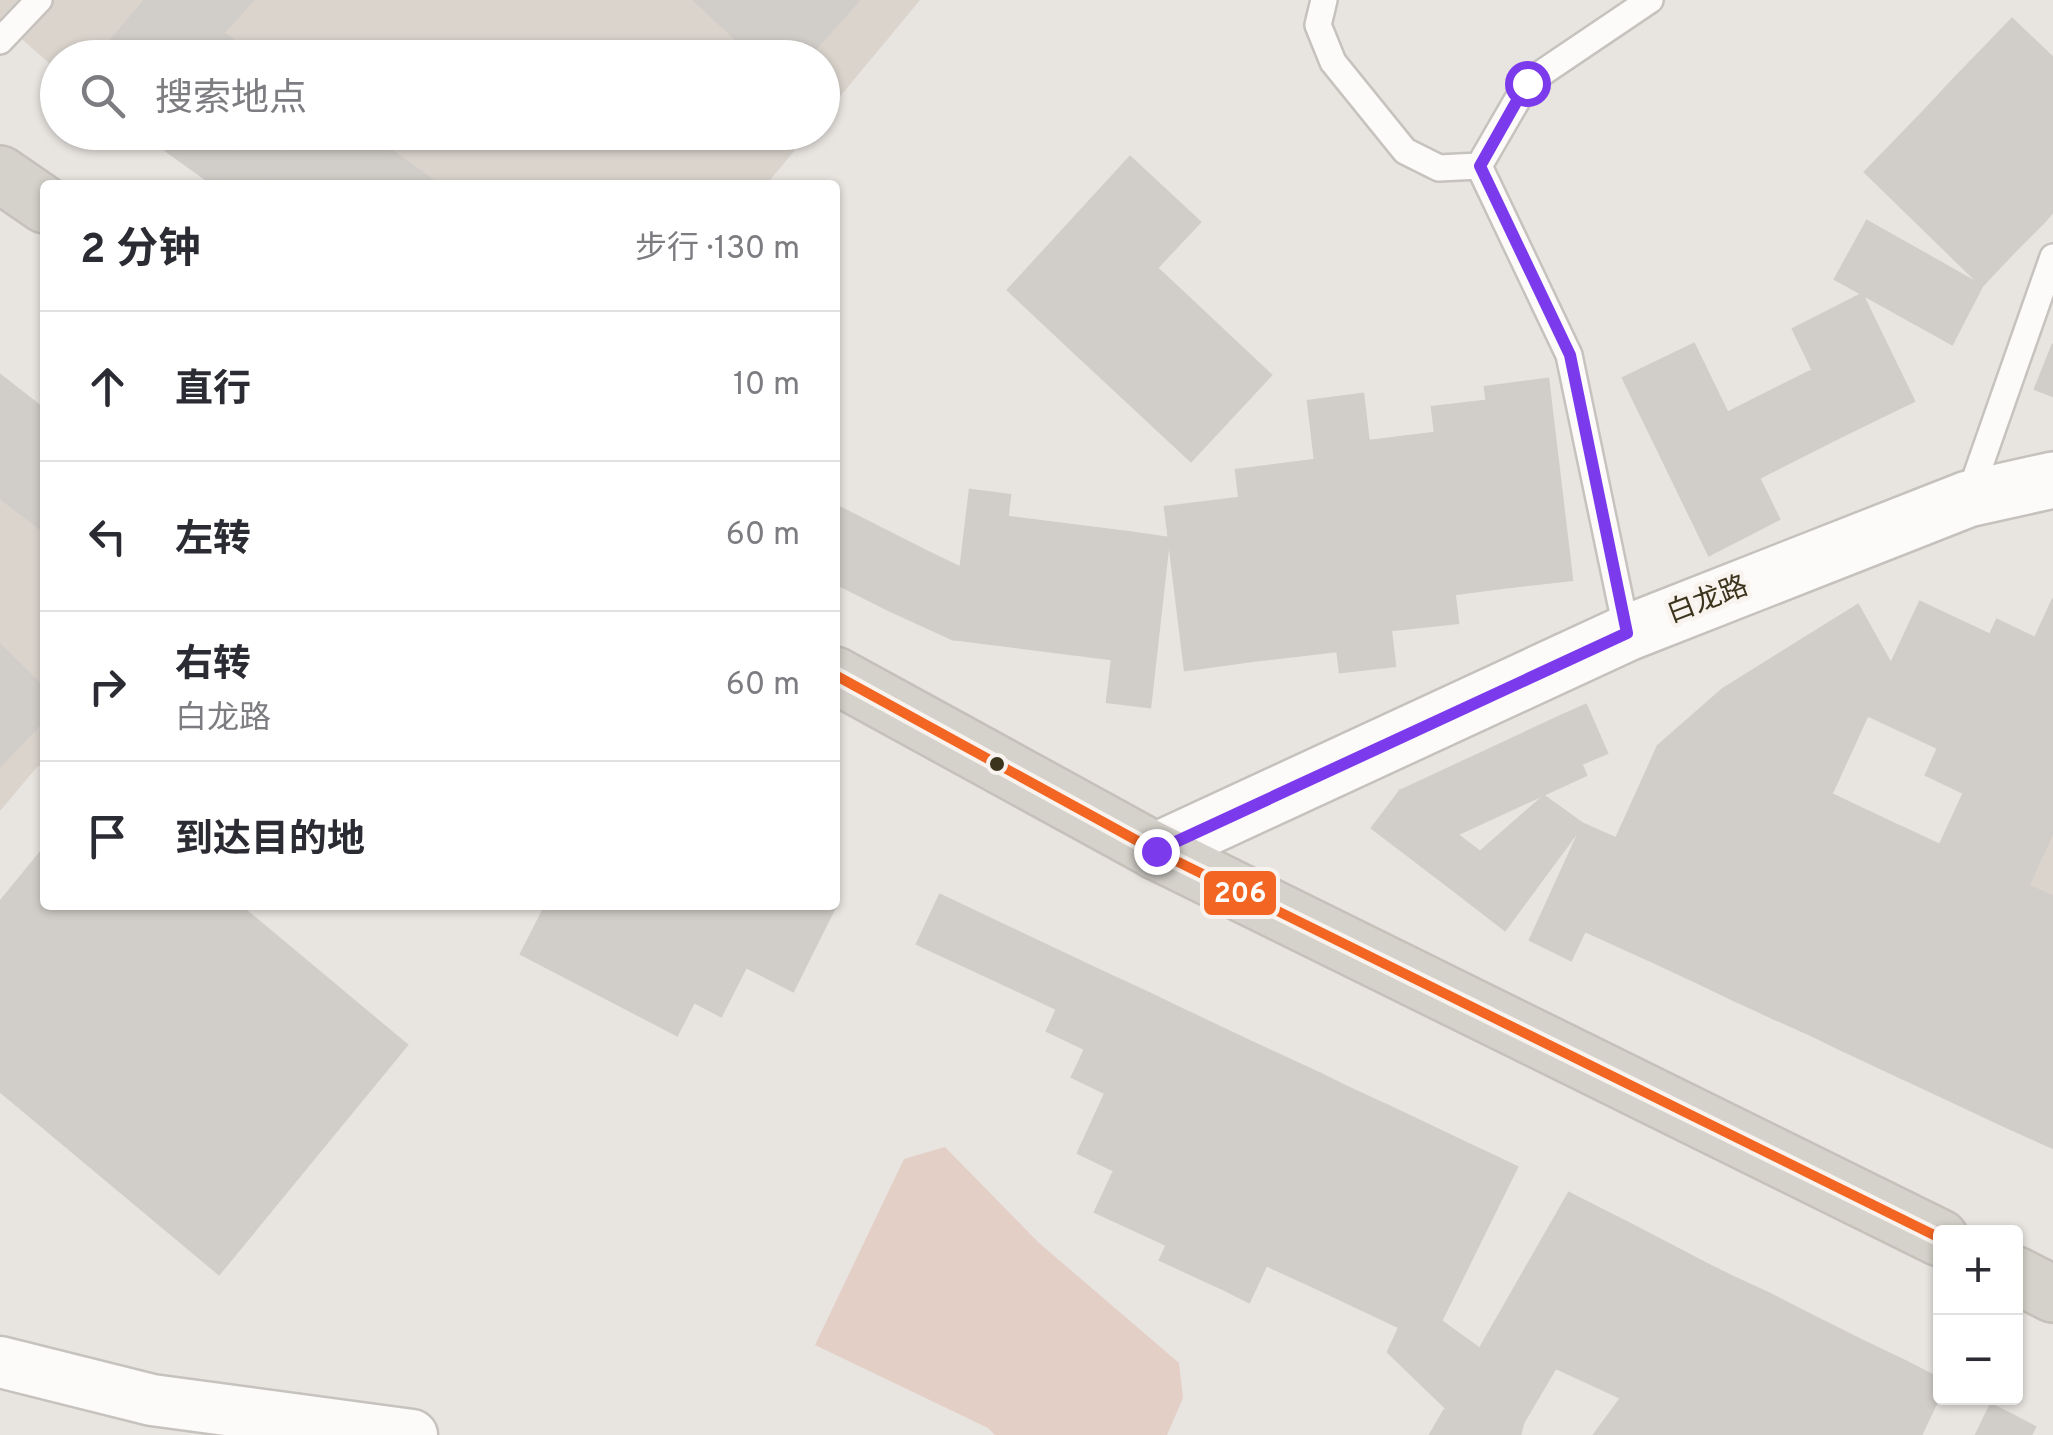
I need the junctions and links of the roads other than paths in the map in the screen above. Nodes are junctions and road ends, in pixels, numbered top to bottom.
1 (39, 0) edge
2 (1324, 0) edge
3 (1650, 0) edge
4 (0, 41) edge
5 (1480, 166) junction
6 (0, 174) edge
7 (40, 202) edge
8 (2053, 257) edge
9 (2053, 480) edge
10 (1968, 499) junction
11 (1627, 633) junction
12 (840, 678) edge
13 (1156, 851) junction
14 (1933, 1235) edge
15 (2023, 1279) edge
16 (2053, 1294) edge
17 (0, 1362) edge
18 (412, 1435) edge

1 - 4 lane
2 - 5 lane
3 - 5 lane
5 - 11 lane
6 - 7 main road
8 - 10 lane
9 - 10 street, 白龙路
10 - 11 street, 白龙路
11 - 13 street, 白龙路
12 - 13 main road
13 - 14 main road
15 - 16 main road
17 - 18 street

